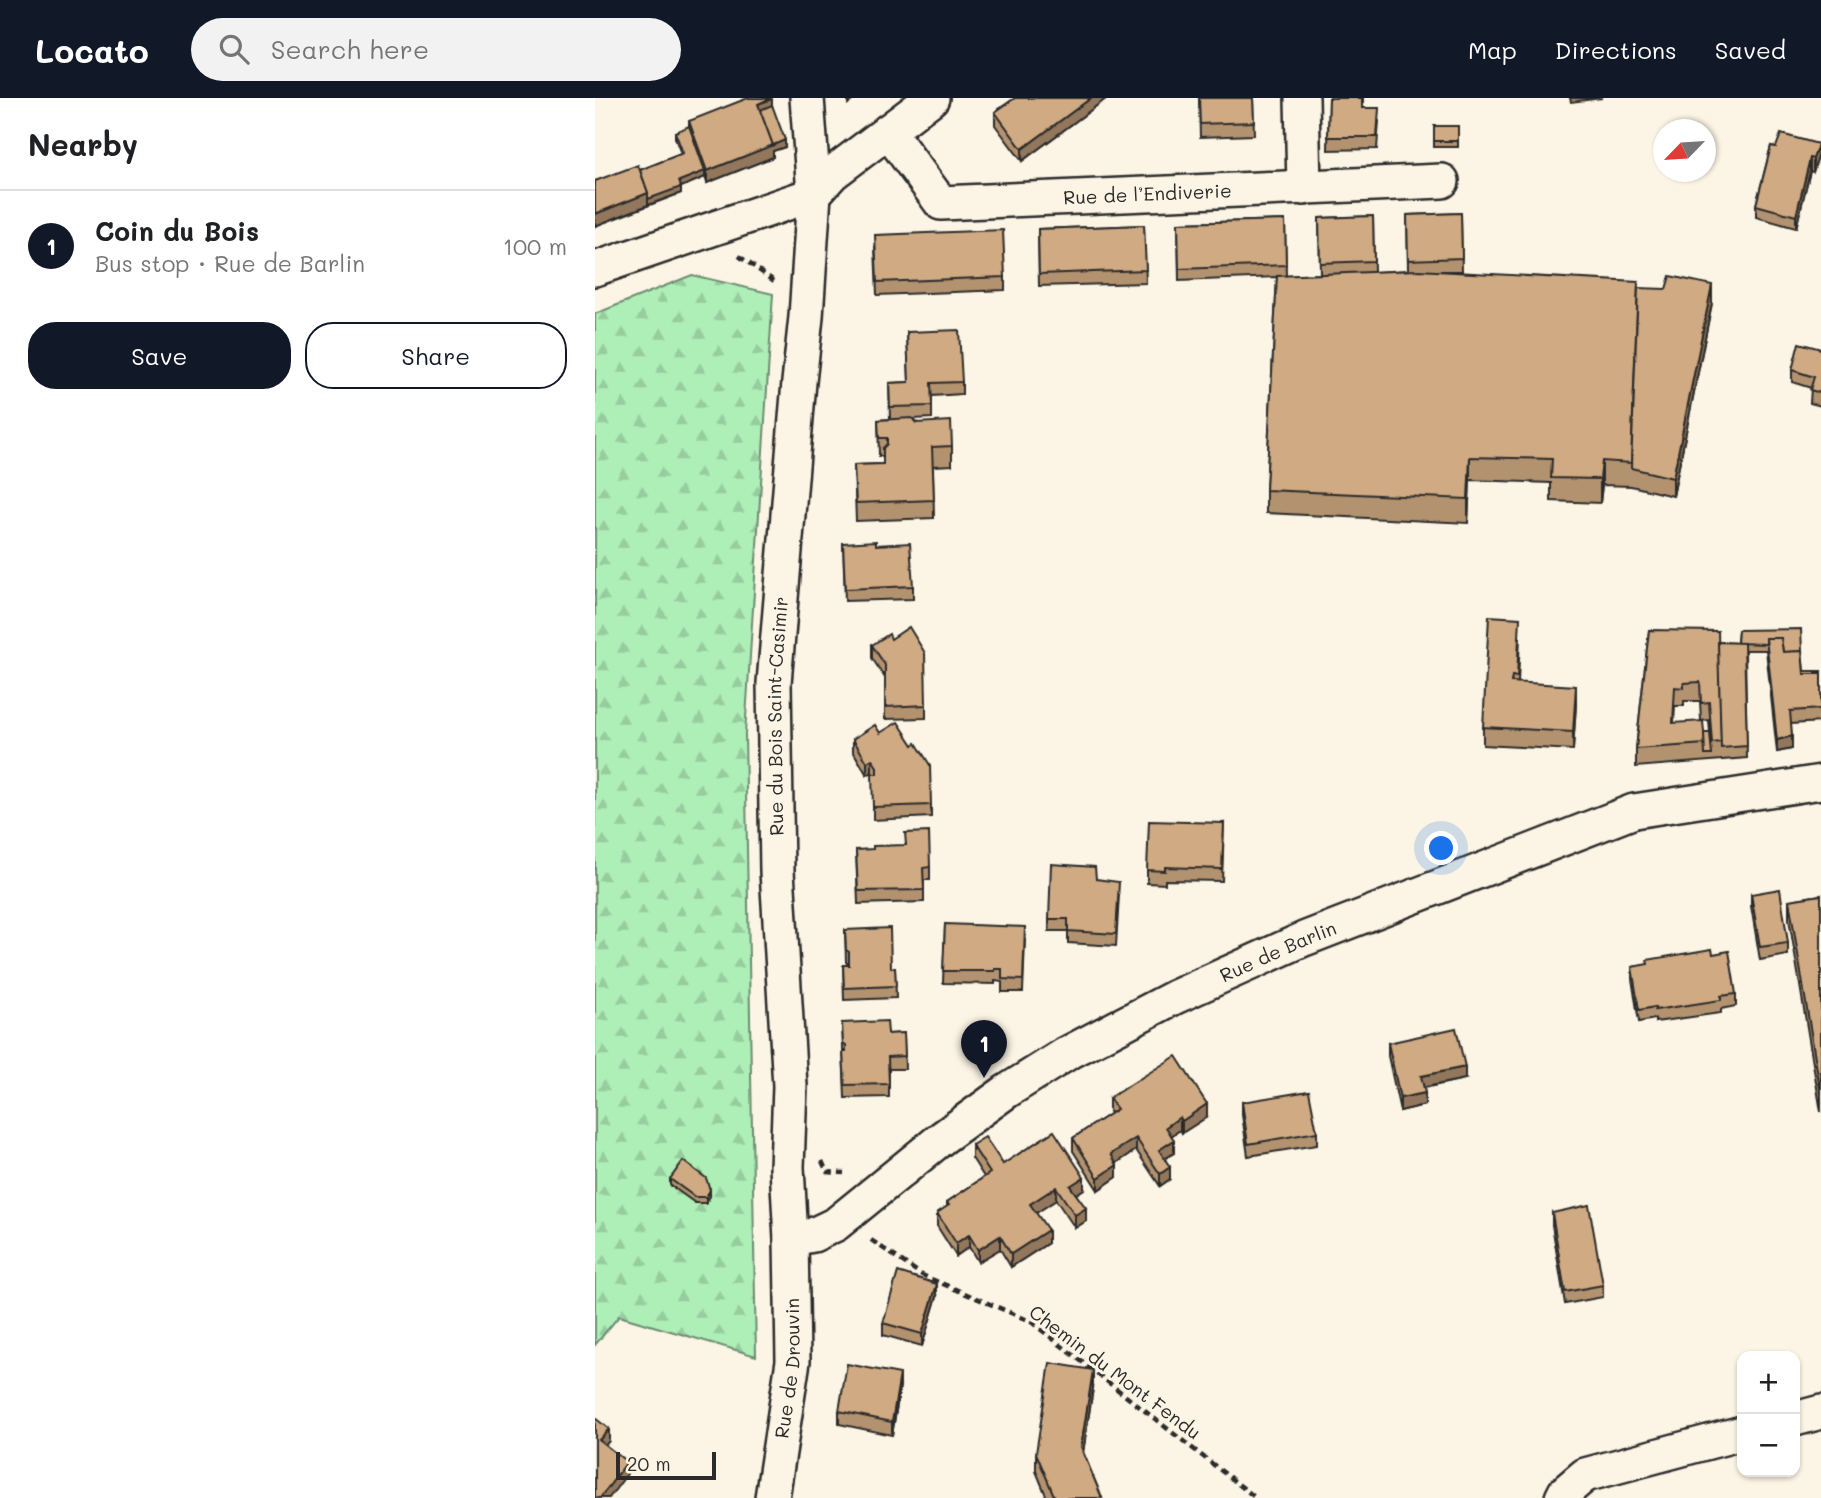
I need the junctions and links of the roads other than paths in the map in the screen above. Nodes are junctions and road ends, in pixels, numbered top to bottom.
1 (807, 98) edge
2 (932, 98) edge
3 (1302, 98) edge
4 (888, 131) junction
5 (1442, 181) dead end
6 (1304, 188) junction
7 (814, 194) junction
8 (595, 269) edge
9 (1821, 782) edge
10 (791, 1238) junction
11 (1821, 1412) edge
12 (1800, 1418) edge
13 (1737, 1434) edge
14 (772, 1498) edge
15 (1562, 1498) edge

1 - 7 street, Rue du Bois Saint-Casimir
2 - 4 street
3 - 6 street
4 - 6 street, Rue de l’Endiverie
4 - 7 street
5 - 6 street, Rue de l’Endiverie
7 - 8 street
7 - 10 street, Rue du Bois Saint-Casimir
9 - 10 street, Rue de Barlin
10 - 14 street, Rue de Drouvin
11 - 12 street
13 - 15 street

